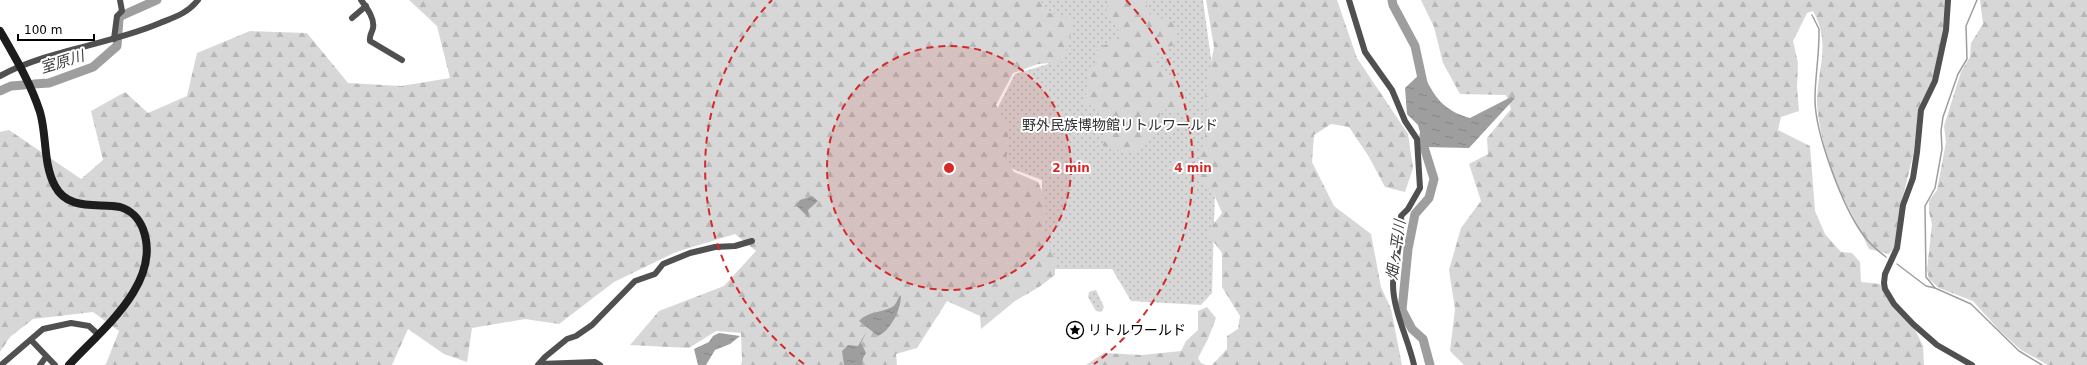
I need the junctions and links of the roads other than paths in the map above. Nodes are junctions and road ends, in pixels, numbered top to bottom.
1 (120, 0) edge
2 (198, 0) edge
3 (362, 0) edge
4 (1349, 0) edge
5 (1948, 0) edge
6 (366, 6) junction
7 (352, 18) dead end
8 (0, 31) edge
9 (117, 38) junction
10 (402, 60) dead end
11 (20, 65) junction
12 (0, 76) edge
13 (752, 241) dead end
14 (99, 335) junction
15 (32, 340) junction
16 (46, 357) junction
17 (539, 364) edge
18 (1, 365) edge
19 (40, 365) edge
20 (55, 365) edge
21 (69, 365) edge
22 (600, 365) edge
23 (1414, 365) edge
24 (1972, 365) edge

1 - 9 street
2 - 9 street
3 - 6 street
4 - 23 street
5 - 24 street
6 - 7 street
6 - 10 street
8 - 11 main road
9 - 11 street
11 - 12 street
11 - 14 main road
13 - 17 street
14 - 15 street
14 - 21 main road
15 - 16 street
15 - 18 street
16 - 19 street
16 - 20 street
17 - 22 street

